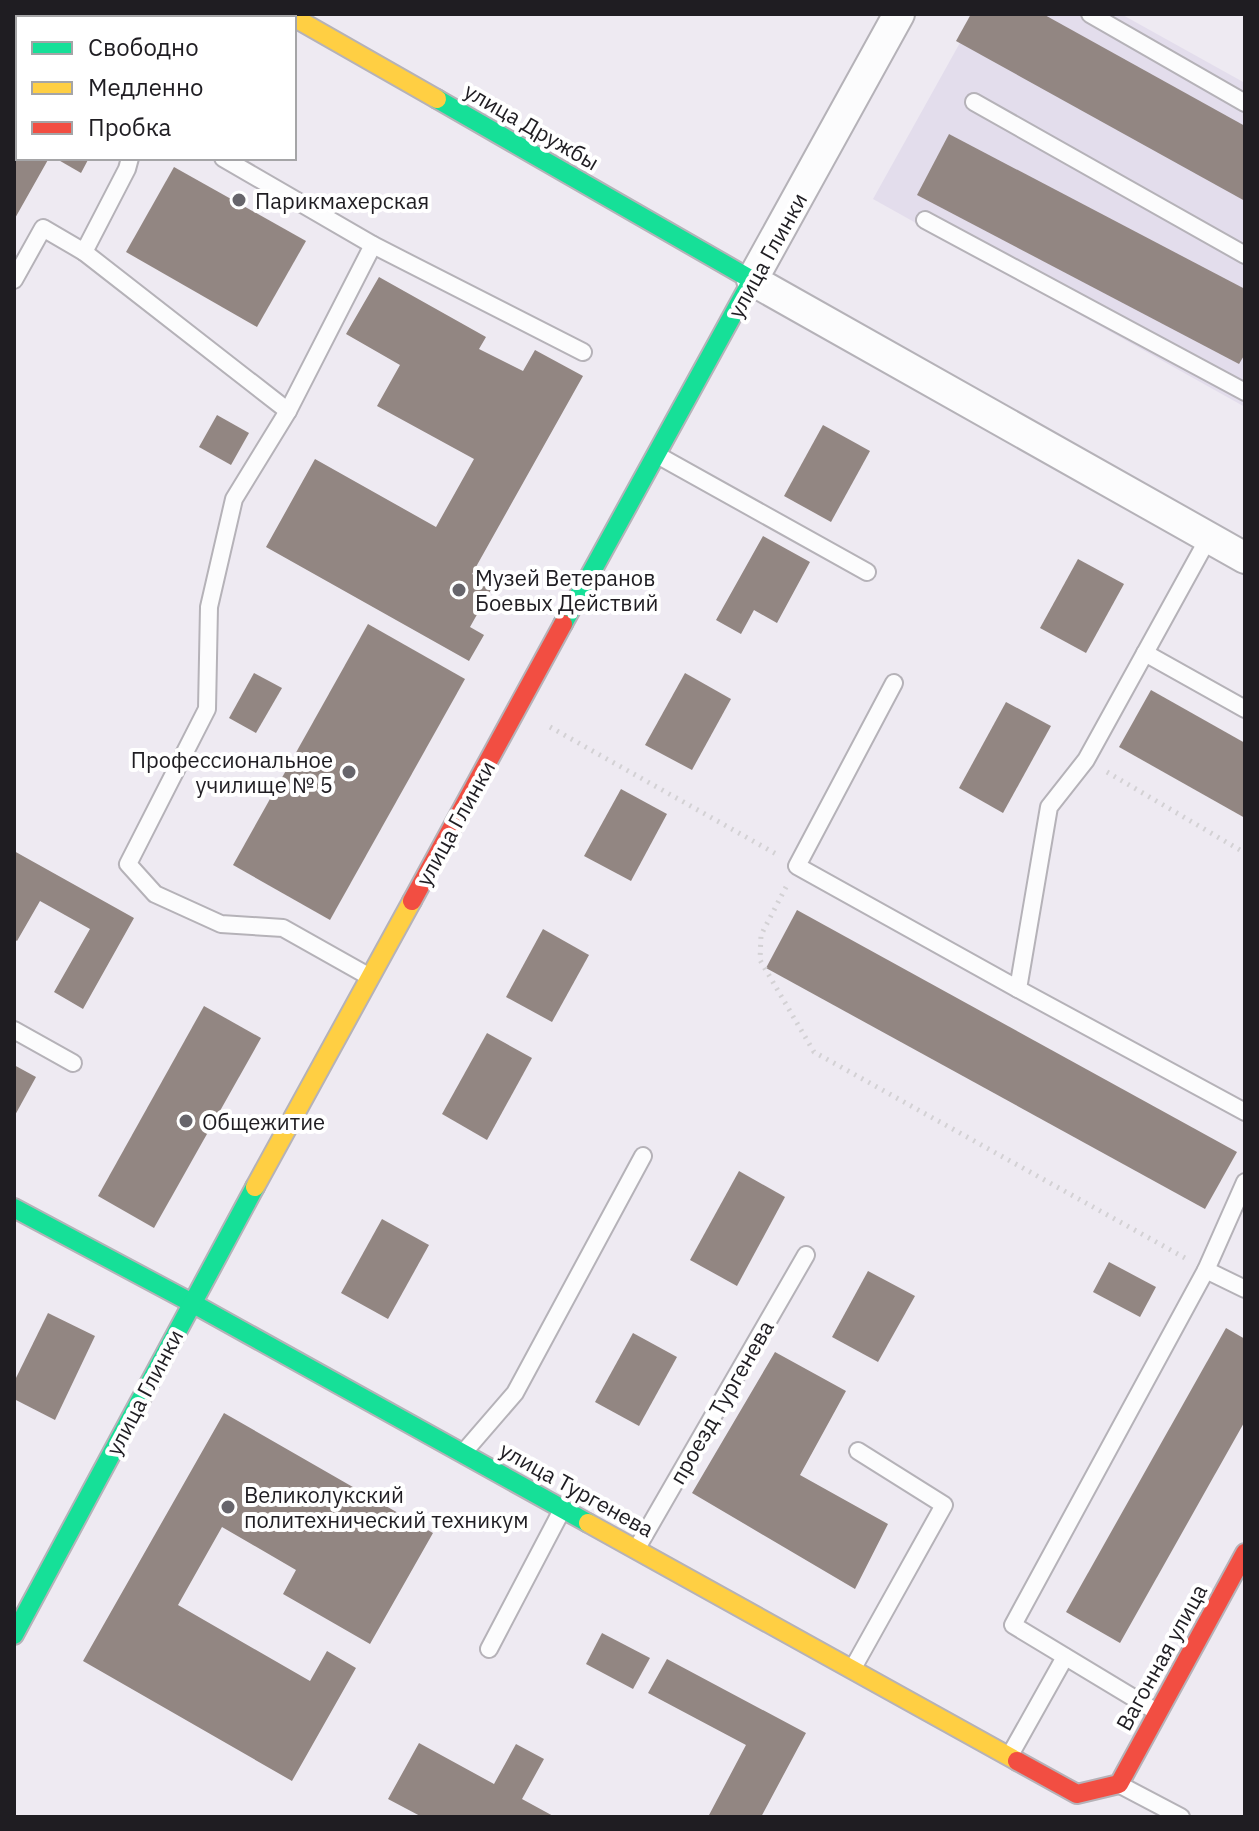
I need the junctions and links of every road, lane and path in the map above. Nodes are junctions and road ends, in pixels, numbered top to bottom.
1 (899, 14) edge
2 (1090, 14) edge
3 (296, 19) edge
4 (974, 102) dead end
5 (1245, 103) edge
6 (129, 160) edge
7 (226, 160) edge
8 (925, 220) dead end
9 (373, 245) junction
10 (84, 252) junction
11 (1245, 255) edge
12 (14, 280) edge
13 (752, 280) junction
14 (583, 352) dead end
15 (1245, 392) edge
16 (288, 411) junction
17 (657, 455) junction
18 (1209, 537) junction
19 (1245, 558) edge
20 (867, 572) dead end
21 (1145, 653) junction
22 (894, 683) dead end
23 (518, 709) junction
24 (1245, 709) edge
25 (1086, 760) junction
26 (1245, 853) edge
27 (797, 866) junction
28 (370, 978) junction
29 (1018, 989) junction
30 (14, 1030) edge
31 (73, 1063) dead end
32 (1245, 1112) edge
33 (643, 1156) dead end
34 (1245, 1182) edge
35 (14, 1208) edge
36 (806, 1255) dead end
37 (1206, 1270) junction
38 (1245, 1289) edge
39 (192, 1303) junction
40 (858, 1451) dead end
41 (463, 1453) junction
42 (563, 1509) junction
43 (637, 1550) junction
44 (1245, 1553) edge
45 (14, 1635) edge
46 (489, 1649) dead end
47 (1065, 1657) junction
48 (852, 1669) junction
49 (1158, 1713) junction
50 (1010, 1756) junction
51 (1119, 1784) junction
52 (1181, 1817) edge

1 - 13 street, улица Глинки
2 - 5 lane
3 - 13 street, улица Дружбы
4 - 11 lane
6 - 10 lane
7 - 9 lane
8 - 15 lane
9 - 14 lane
9 - 16 lane
10 - 12 lane
10 - 16 lane
13 - 17 street, улица Глинки
13 - 18 street
16 - 28 lane
17 - 20 lane
17 - 23 street, улица Глинки
18 - 19 street
18 - 21 lane
21 - 24 lane
21 - 25 lane
22 - 27 lane
23 - 27 path
23 - 28 street, улица Глинки
25 - 26 path
25 - 29 lane
27 - 29 lane
27 - 37 path
28 - 39 street, улица Глинки
29 - 32 lane
30 - 31 lane
33 - 41 lane
34 - 37 lane
35 - 39 street, улица Тургенева
36 - 43 lane, проезд Тургенева
37 - 38 lane
37 - 47 lane
39 - 41 street, улица Тургенева
39 - 45 street, улица Глинки
40 - 48 lane
41 - 42 street, улица Тургенева
42 - 43 street, улица Тургенева
42 - 46 lane
43 - 48 street, улица Тургенева
44 - 49 street, Вагонная улица
47 - 49 lane
47 - 50 lane
48 - 50 street, улица Тургенева
49 - 51 street, Вагонная улица
50 - 51 street, улица Тургенева
51 - 52 lane

